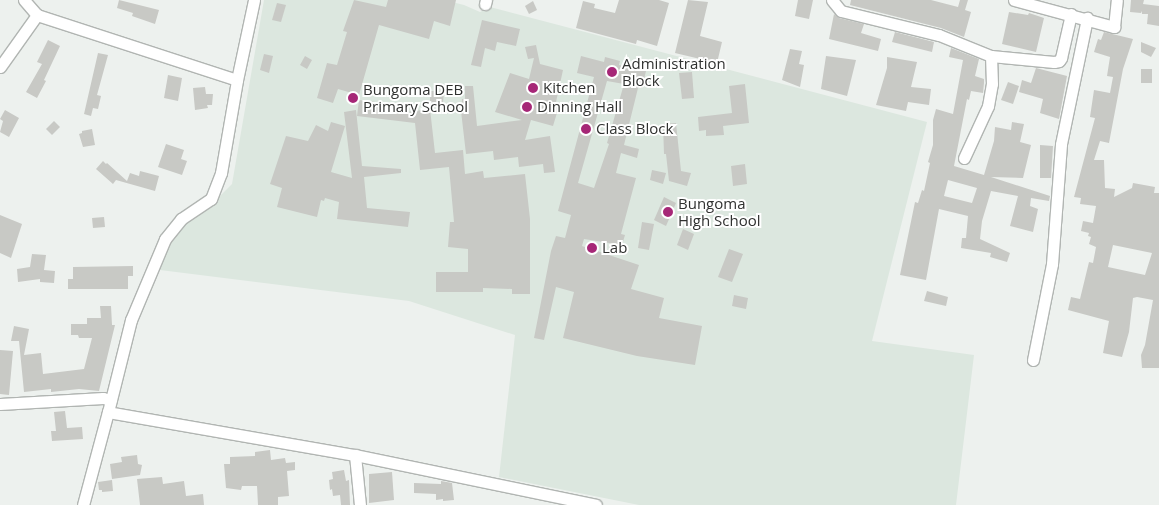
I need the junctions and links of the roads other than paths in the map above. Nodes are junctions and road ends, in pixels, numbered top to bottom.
1 (24, 0) edge
2 (254, 0) edge
3 (832, 0) edge
4 (1014, 0) edge
5 (1117, 0) edge
6 (1071, 14) junction
7 (37, 16) junction
8 (1087, 18) junction
9 (991, 56) junction
10 (0, 67) edge
11 (237, 80) junction
12 (964, 158) dead end
13 (1034, 360) dead end
14 (111, 400) junction
15 (0, 404) edge
16 (108, 412) junction
17 (355, 455) junction
18 (84, 505) edge
19 (360, 505) edge
20 (596, 505) edge

1 - 7 street
2 - 11 street
3 - 9 street
4 - 6 street
5 - 8 street
6 - 8 street
6 - 9 street
7 - 10 street
7 - 11 street
8 - 13 street
9 - 12 street
11 - 14 street
14 - 15 street
14 - 16 street
16 - 17 street
16 - 18 street
17 - 19 street
17 - 20 street

